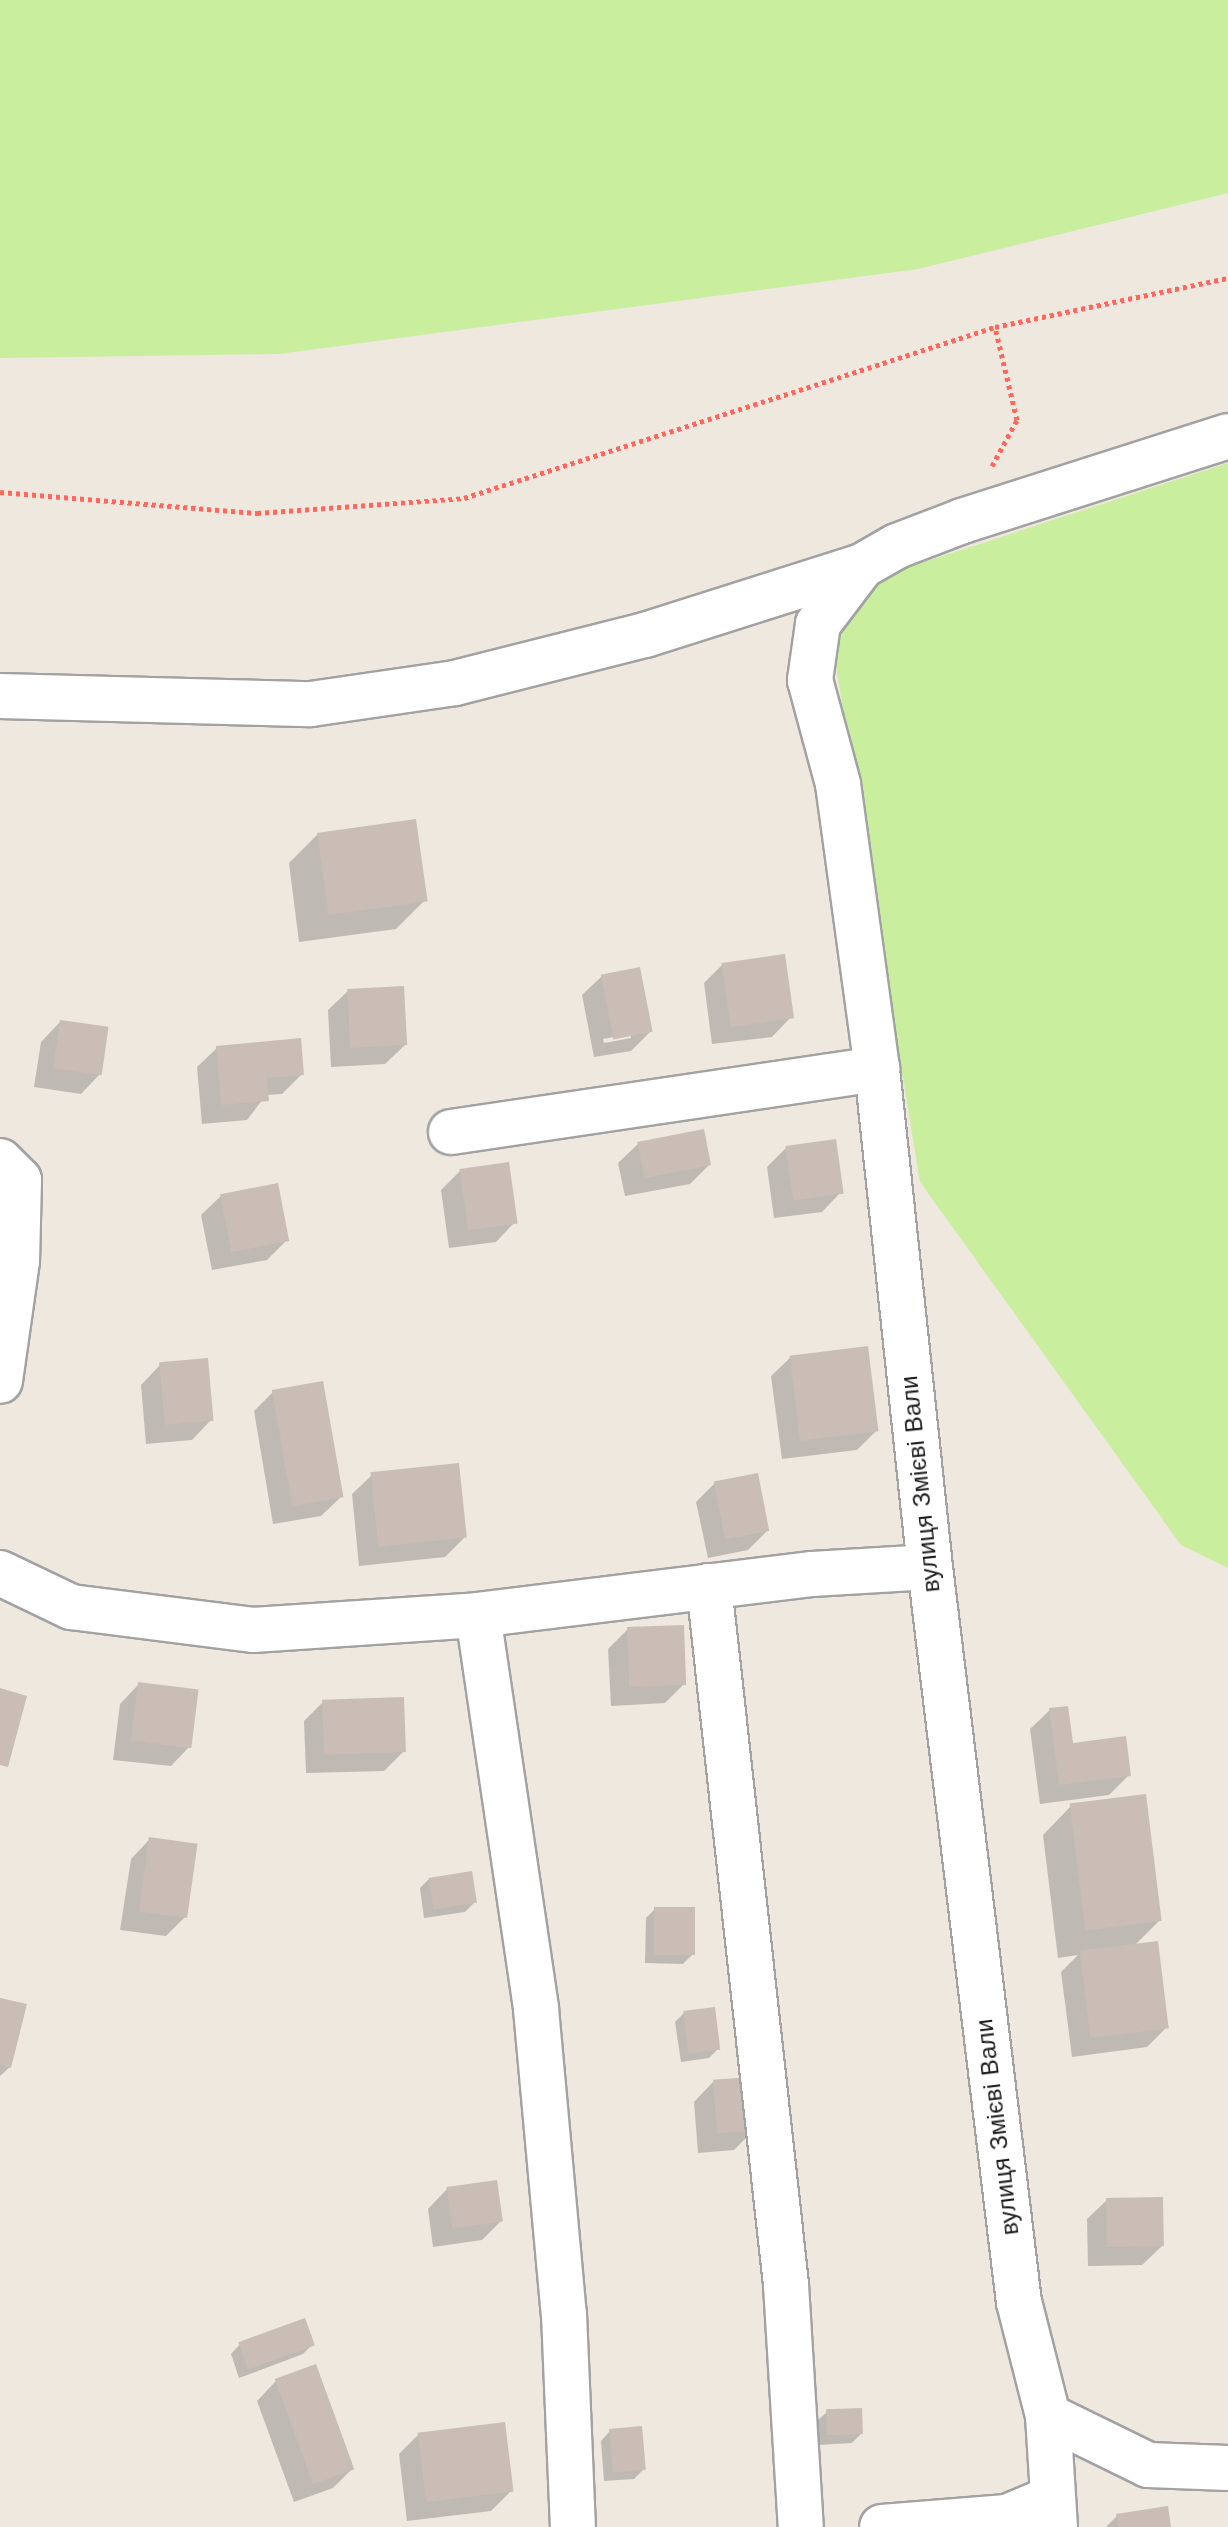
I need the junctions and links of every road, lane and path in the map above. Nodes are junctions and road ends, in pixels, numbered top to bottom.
1 (1228, 278) edge
2 (995, 327) junction
3 (1228, 436) edge
4 (0, 492) edge
5 (962, 521) junction
6 (862, 566) junction
7 (0, 696) edge
8 (877, 1069) junction
9 (451, 1132) dead end
10 (0, 1161) edge
11 (0, 1381) edge
12 (930, 1567) junction
13 (0, 1573) edge
14 (709, 1586) junction
15 (478, 1615) junction
16 (1048, 2416) junction
17 (1228, 2468) edge
18 (1054, 2512) edge
19 (573, 2527) edge
20 (801, 2527) edge
21 (882, 2527) edge

1 - 2 path
2 - 4 path
2 - 5 path
3 - 5 street
5 - 6 street
6 - 7 street
6 - 8 street, вулиця Змієві Вали
8 - 9 street
8 - 12 street, вулиця Змієві Вали
10 - 11 street
12 - 14 street
12 - 16 street, вулиця Змієві Вали
13 - 15 street
14 - 15 street
14 - 20 street
15 - 19 street
16 - 17 street
16 - 18 street, вулиця Змієві Вали
18 - 21 street

